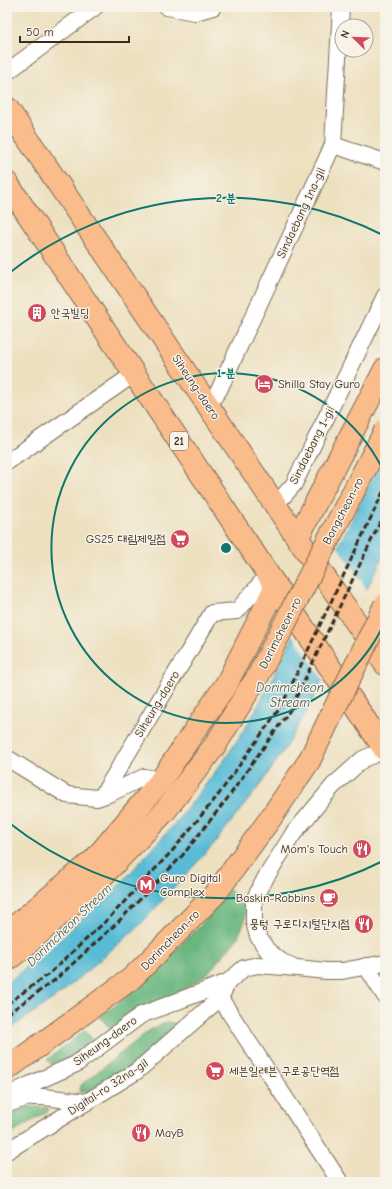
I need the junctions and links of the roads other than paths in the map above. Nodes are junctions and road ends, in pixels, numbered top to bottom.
1 (95, 7) edge
2 (167, 7) edge
3 (212, 7) edge
4 (341, 7) edge
5 (7, 72) edge
6 (7, 108) edge
7 (334, 144) junction
8 (385, 162) edge
9 (7, 183) edge
10 (385, 296) edge
11 (385, 369) edge
12 (134, 374) junction
13 (208, 405) junction
14 (385, 431) edge
15 (7, 462) edge
16 (274, 502) junction
17 (298, 537) junction
18 (281, 586) junction
19 (385, 605) edge
20 (385, 664) edge
21 (385, 750) edge
22 (7, 758) edge
23 (161, 780) junction
24 (102, 796) junction
25 (7, 933) edge
26 (7, 960) edge
27 (385, 963) edge
28 (366, 966) junction
29 (297, 968) junction
30 (228, 982) junction
31 (385, 996) edge
32 (220, 998) junction
33 (7, 1069) edge
34 (7, 1096) edge
35 (86, 1102) junction
36 (7, 1104) edge
37 (7, 1151) edge
38 (340, 1182) edge

1 - 5 street
2 - 3 street
4 - 7 street, Sindaebang 1na-gil
6 - 13 main road, Siheung-daero
7 - 8 street
7 - 13 street, Sindaebang 1na-gil
9 - 12 main road, 21
10 - 16 street, Sindaebang 1-gil
11 - 17 main road
12 - 15 street
12 - 18 main road, 21
13 - 16 main road, Siheung-daero
14 - 18 main road, Bongcheon-ro, bridge
16 - 17 main road, Siheung-daero
17 - 20 main road, Siheung-daero, bridge
18 - 21 main road, 21, bridge
18 - 23 main road
18 - 24 street, Siheung-daero
18 - 26 main road, Dorimcheon-ro, bridge
19 - 33 main road, Dorimcheon-ro, bridge
21 - 29 street
22 - 24 street
23 - 24 street
23 - 25 main road
27 - 28 street
28 - 29 street
28 - 31 street
29 - 30 street, Digital-ro 32na-gil
30 - 32 street, Digital-ro 32na-gil
30 - 34 street, Siheung-daero
32 - 35 street, Digital-ro 32na-gil
32 - 38 street
35 - 36 street
35 - 37 street, Digital-ro 32na-gil

